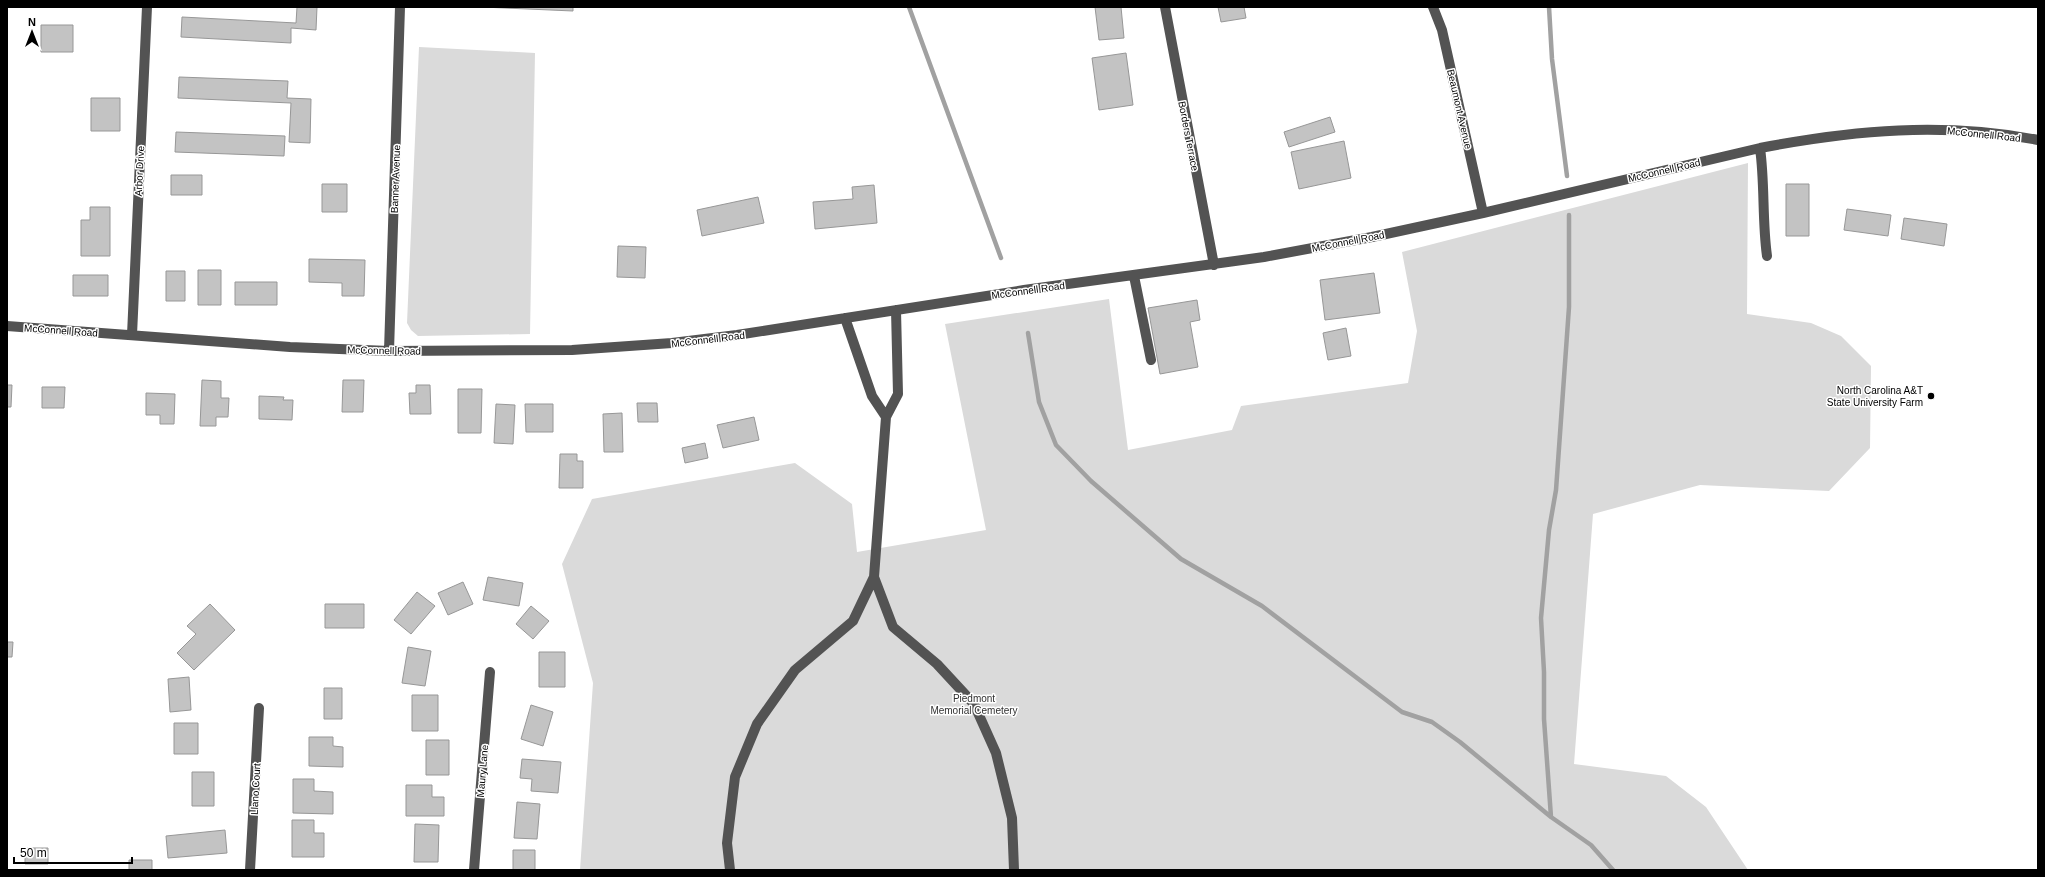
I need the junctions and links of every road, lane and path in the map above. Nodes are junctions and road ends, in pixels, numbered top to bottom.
1 (147, 7) edge
2 (400, 7) edge
3 (1165, 7) edge
4 (1433, 7) edge
5 (2038, 140) edge
6 (1760, 148) junction
7 (1483, 213) junction
8 (1767, 256) dead end
9 (1214, 265) junction
10 (1134, 276) junction
11 (896, 310) junction
12 (845, 318) junction
13 (7, 326) edge
14 (132, 335) junction
15 (389, 351) junction
16 (1151, 360) dead end
17 (886, 417) junction
18 (874, 576) junction
19 (490, 672) dead end
20 (259, 708) dead end
21 (250, 870) edge
22 (474, 870) edge
23 (730, 870) edge
24 (1014, 870) edge

1 - 14 street, Arbor Drive
2 - 15 street, Banner Avenue
3 - 9 street, Borders Terrace
4 - 7 street, Beaumont Avenue
5 - 6 street, McConnell Road
6 - 7 street, McConnell Road
6 - 8 street
7 - 9 street, McConnell Road
9 - 10 street, McConnell Road
10 - 11 street, McConnell Road
10 - 16 street
11 - 12 street, McConnell Road
11 - 17 street
12 - 15 street, McConnell Road
12 - 17 street
13 - 14 street, McConnell Road
14 - 15 street, McConnell Road
17 - 18 street
18 - 23 street
18 - 24 street
19 - 22 street, Maury Lane
20 - 21 street, Llano Court

